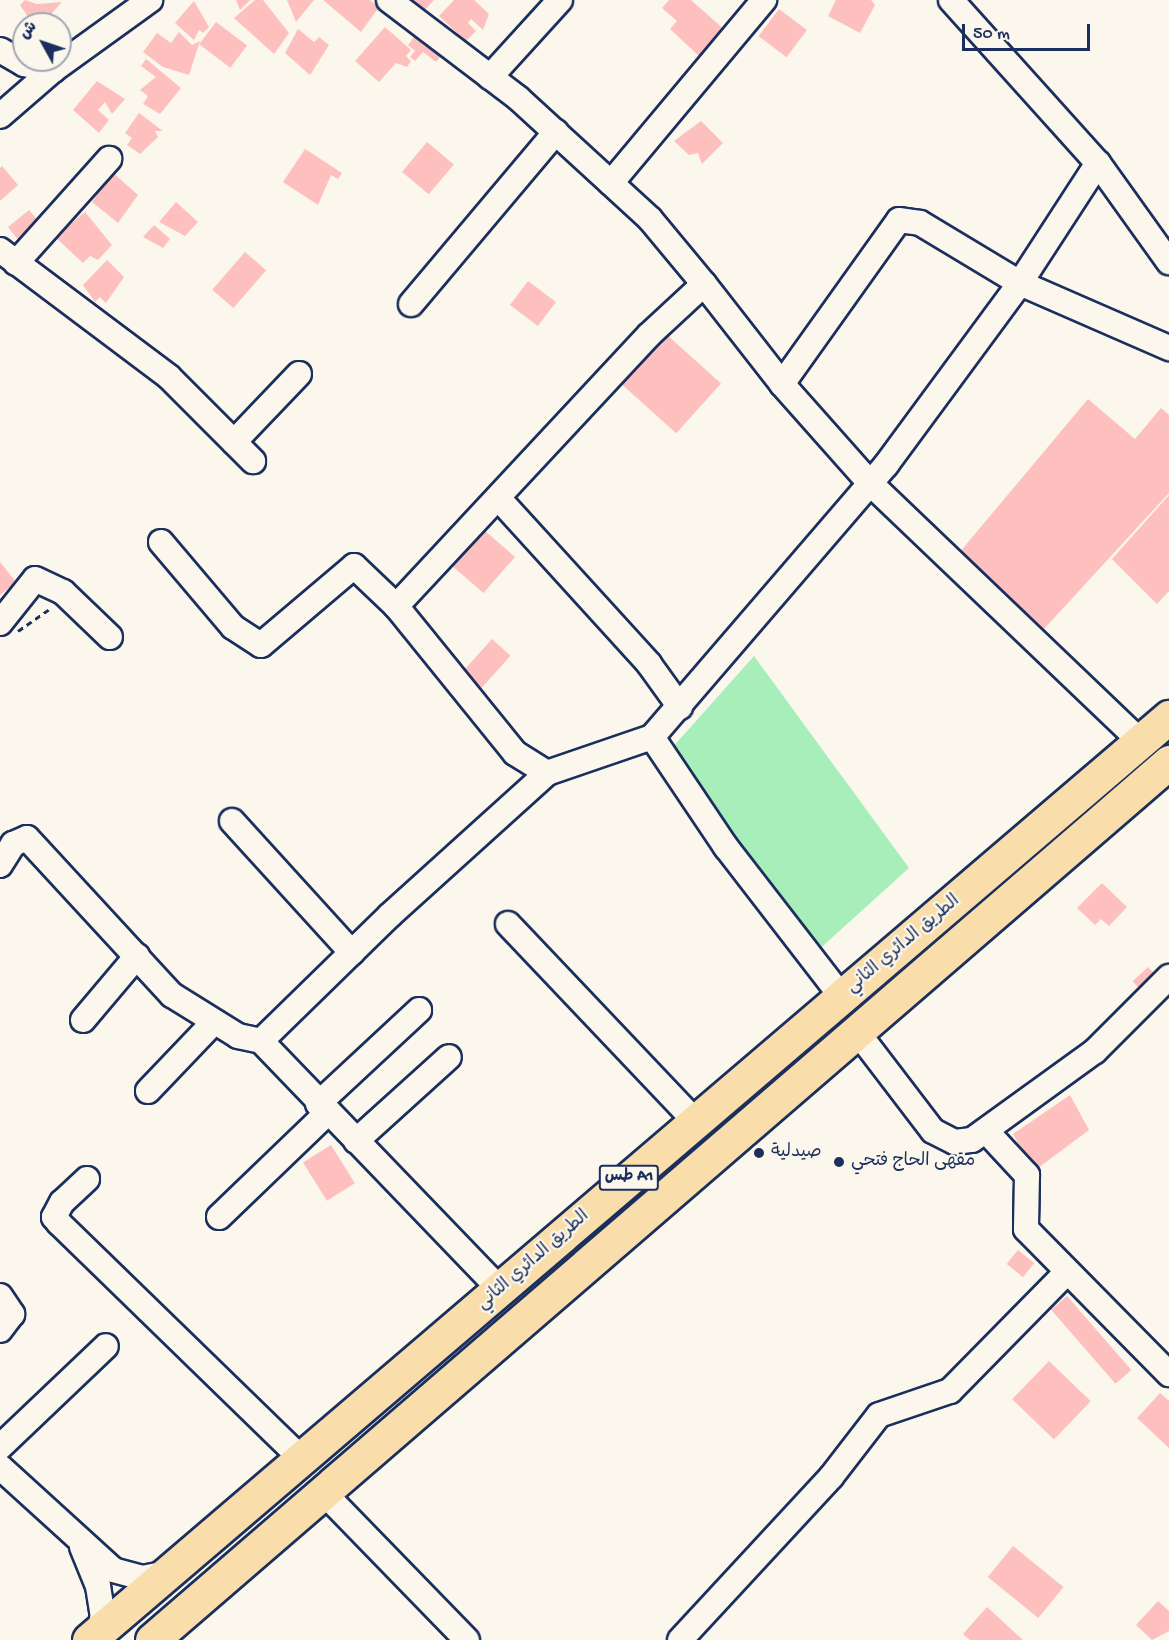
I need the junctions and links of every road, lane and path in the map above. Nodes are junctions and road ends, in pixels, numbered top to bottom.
1 (150, 0) edge
2 (389, 0) edge
3 (560, 0) edge
4 (764, 0) edge
5 (951, 0) edge
6 (972, 0) edge
7 (72, 56) edge
8 (51, 72) edge
9 (490, 77) junction
10 (0, 116) edge
11 (556, 132) junction
12 (109, 159) dead end
13 (1098, 163) junction
14 (611, 183) junction
15 (1169, 244) edge
16 (8, 256) edge
17 (1169, 261) edge
18 (1020, 283) junction
19 (704, 284) junction
20 (411, 304) dead end
21 (1169, 348) edge
22 (299, 374) dead end
23 (782, 384) junction
24 (234, 442) junction
25 (253, 461) dead end
26 (870, 483) junction
27 (500, 500) junction
28 (161, 542) dead end
29 (63, 592) junction
30 (396, 606) junction
31 (6, 628) edge
32 (110, 637) dead end
33 (680, 707) junction
34 (1169, 717) edge
35 (652, 737) junction
36 (1142, 743) junction
37 (1169, 762) edge
38 (547, 773) junction
39 (232, 822) dead end
40 (0, 865) edge
41 (508, 924) dead end
42 (352, 953) junction
43 (137, 956) junction
44 (1169, 977) edge
45 (842, 997) junction
46 (419, 1010) dead end
47 (83, 1020) dead end
48 (214, 1022) junction
49 (858, 1033) junction
50 (261, 1041) junction
51 (449, 1057) dead end
52 (148, 1091) dead end
53 (323, 1108) junction
54 (695, 1121) junction
55 (987, 1132) junction
56 (356, 1141) junction
57 (87, 1179) dead end
58 (219, 1217) dead end
59 (1067, 1272) junction
60 (501, 1290) junction
61 (0, 1296) edge
62 (0, 1330) edge
63 (105, 1346) dead end
64 (1169, 1374) edge
65 (0, 1447) edge
66 (304, 1461) junction
67 (0, 1467) edge
68 (324, 1493) junction
69 (80, 1542) junction
70 (172, 1572) junction
71 (94, 1637) edge
72 (152, 1640) edge
73 (467, 1640) edge
74 (680, 1640) edge

1 - 7 street
2 - 9 street
3 - 9 street
4 - 14 street
5 - 13 street
6 - 15 street
8 - 10 street
9 - 11 street
11 - 14 street
11 - 20 street
12 - 16 street
13 - 17 street
13 - 18 street
14 - 19 street
16 - 24 street
18 - 21 street
18 - 23 street
18 - 26 street
19 - 23 street
19 - 27 street
22 - 24 street
23 - 26 street
24 - 25 street
26 - 33 street
26 - 36 street
27 - 30 street
27 - 33 street
28 - 30 street
29 - 31 path
29 - 31 street
29 - 32 street
30 - 38 street
33 - 35 street
34 - 36 highway, الطريق الدائري الثاني / طس A1
35 - 38 street
35 - 45 street
36 - 45 highway, الطريق الدائري الثاني / طس A1
37 - 49 highway, الطريق الدائري الثاني / طس A1
38 - 42 street
39 - 42 street
40 - 43 street
41 - 54 street
42 - 50 street
43 - 47 street
43 - 48 street
44 - 55 street
45 - 54 highway, الطريق الدائري الثاني / طس A1
46 - 53 street
48 - 50 street
48 - 52 street
49 - 55 street
49 - 68 highway, الطريق الدائري الثاني / طس A1
50 - 53 street
51 - 56 street
53 - 56 street
53 - 58 street
54 - 60 highway, الطريق الدائري الثاني / طس A1
55 - 59 street
56 - 60 street
57 - 66 street
59 - 64 street
59 - 74 street
60 - 66 highway, الطريق الدائري الثاني / طس A1
61 - 62 street
63 - 65 street
66 - 70 highway, الطريق الدائري الثاني / طس A1
67 - 69 street
68 - 72 highway, الطريق الدائري الثاني / طس A1
68 - 73 street
69 - 70 street
69 - 71 street
70 - 71 highway, الطريق الدائري الثاني / طس A1

